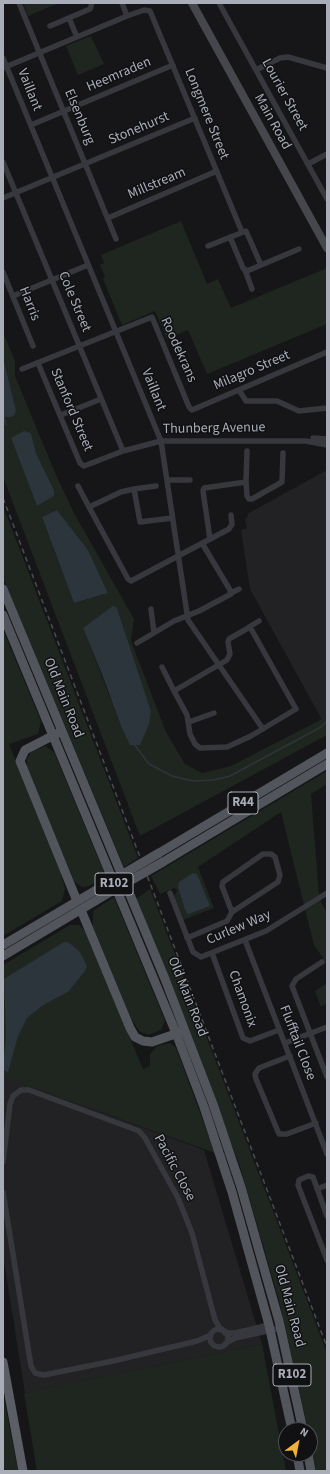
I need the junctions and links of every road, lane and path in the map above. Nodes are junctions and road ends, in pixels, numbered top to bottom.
1 (19, 3) edge
2 (92, 3) edge
3 (122, 3) edge
4 (219, 3) edge
5 (194, 4) edge
6 (127, 16) junction
7 (69, 18) junction
8 (50, 26) dead end
9 (77, 37) junction
10 (39, 53) junction
11 (3, 58) edge
12 (173, 65) junction
13 (5, 67) edge
14 (327, 68) edge
15 (256, 70) junction
16 (63, 112) junction
17 (195, 118) junction
18 (31, 125) junction
19 (327, 154) edge
20 (3, 162) edge
21 (85, 164) junction
22 (308, 164) junction
23 (217, 172) junction
24 (52, 178) junction
25 (16, 193) junction
26 (3, 198) edge
27 (327, 200) edge
28 (108, 218) junction
29 (242, 232) junction
30 (230, 237) junction
31 (116, 240) dead end
32 (208, 246) dead end
33 (327, 248) edge
34 (299, 249) dead end
35 (88, 265) junction
36 (261, 265) junction
37 (245, 270) junction
38 (3, 272) edge
39 (51, 280) junction
40 (252, 289) dead end
41 (13, 296) junction
42 (116, 331) junction
43 (33, 346) dead end
44 (79, 346) junction
45 (327, 352) edge
46 (38, 363) junction
47 (22, 369) dead end
48 (239, 390) junction
49 (101, 399) junction
50 (189, 405) joint
51 (327, 408) edge
52 (60, 415) junction
53 (161, 441) junction
54 (325, 442) edge
55 (246, 450) dead end
56 (123, 451) junction
57 (283, 453) dead end
58 (84, 466) joint
59 (167, 480) junction
60 (190, 480) dead end
61 (246, 482) junction
62 (78, 486) dead end
63 (156, 486) dead end
64 (134, 489) junction
65 (89, 507) junction
66 (231, 515) dead end
67 (172, 518) junction
68 (210, 539) junction
69 (202, 543) junction
70 (177, 555) junction
71 (3, 589) edge
72 (239, 589) dead end
73 (231, 593) junction
74 (151, 609) dead end
75 (3, 615) edge
76 (187, 616) junction
77 (259, 621) dead end
78 (248, 627) junction
79 (154, 633) junction
80 (137, 643) dead end
81 (219, 666) junction
82 (162, 667) dead end
83 (174, 691) junction
84 (214, 713) dead end
85 (189, 722) junction
86 (263, 729) junction
87 (57, 733) junction
88 (327, 753) edge
89 (327, 764) edge
90 (170, 893) dead end
91 (327, 893) edge
92 (77, 901) junction
93 (81, 910) junction
94 (232, 912) junction
95 (187, 938) junction
96 (245, 940) junction
97 (3, 945) edge
98 (212, 953) junction
99 (3, 956) edge
100 (322, 962) dead end
101 (327, 1027) edge
102 (185, 1030) junction
103 (279, 1030) junction
104 (310, 1033) junction
105 (176, 1034) junction
106 (284, 1043) junction
107 (290, 1056) junction
108 (327, 1077) edge
109 (316, 1123) junction
110 (325, 1146) edge
111 (327, 1154) edge
112 (3, 1162) edge
113 (327, 1185) edge
114 (317, 1189) junction
115 (3, 1192) edge
116 (327, 1216) edge
117 (327, 1260) edge
118 (215, 1320) junction
119 (270, 1328) junction
120 (281, 1328) junction
121 (223, 1331) junction
122 (212, 1333) junction
123 (197, 1341) junction
124 (226, 1343) junction
125 (212, 1344) junction
126 (3, 1362) edge
127 (290, 1422) edge
128 (301, 1422) edge
129 (23, 1471) edge

1 - 10 street, Elsenburg
2 - 7 street
3 - 6 street
4 - 15 street, Lourier Street
5 - 33 main road, Main Road
6 - 9 street
6 - 12 street, Longmere Street
7 - 8 street
7 - 9 street
9 - 10 street
10 - 13 street
10 - 16 street, Elsenburg
11 - 13 street, Vaillant
12 - 16 street, Heemraden
12 - 17 street, Longmere Street
13 - 18 street, Vaillant
14 - 15 street
15 - 22 street, Lourier Street
16 - 18 street, Heemraden
16 - 21 street, Elsenburg
17 - 21 street, Stonehurst
17 - 23 street, Longmere Street
18 - 24 street, Vaillant
19 - 22 street
20 - 25 street, Cole Street
21 - 24 street, Stonehurst
21 - 28 street, Elsenburg
22 - 27 street, Lourier Street
23 - 28 street, Millstream
23 - 29 street, Longmere Street
24 - 25 street, Stonehurst
24 - 35 street, Vaillant
25 - 26 street, Stonehurst
25 - 39 street, Cole Street
28 - 31 street, Elsenburg
29 - 30 street
29 - 36 street, Longmere Street
30 - 32 street
30 - 37 street
34 - 36 street
35 - 39 street
35 - 42 street, Vaillant
36 - 37 street
37 - 40 street
38 - 41 street, Harris
39 - 41 street
39 - 44 street, Cole Street
41 - 43 street, Harris
42 - 44 street
42 - 50 street, Roodekrans
42 - 53 street, Vaillant
44 - 46 street
44 - 49 street, Cole Street
45 - 48 street, Milagro Street
46 - 47 street
46 - 52 street, Stanford Street
48 - 50 street, Milagro Street
48 - 51 street
49 - 52 street
49 - 56 street, Cole Street
52 - 58 street, Stanford Street
53 - 54 street, Thunberg Avenue
53 - 56 street, Thunberg Avenue
53 - 59 street, Vaillant
55 - 61 street
56 - 58 street, Thunberg Avenue
57 - 61 street
59 - 60 street
59 - 67 street, Vaillant
61 - 68 street
62 - 65 street
63 - 64 street
64 - 65 street
64 - 67 street
65 - 70 street
66 - 68 street
67 - 70 street, Vaillant
68 - 69 street
69 - 70 street
69 - 73 street
70 - 76 street, Vaillant
71 - 87 main road, Old Main Road / R102
72 - 73 street
73 - 76 street
74 - 79 street
75 - 87 main road, Old Main Road / R102
76 - 79 street
76 - 81 street, Vaillant
77 - 78 street
78 - 81 street
78 - 86 street
79 - 80 street
81 - 83 street
81 - 86 street, Vaillant
82 - 83 street
83 - 85 street
84 - 85 street
85 - 86 street
87 - 92 main road
87 - 102 main road, Old Main Road / R102
87 - 105 main road, Old Main Road / R102
88 - 92 main road, R44, bridge
89 - 93 main road, R44, bridge
90 - 95 street, Curlew Way
91 - 96 street, Curlew Way
92 - 97 main road, R44
93 - 99 main road, R44
93 - 105 main road
94 - 94 street
94 - 95 street
95 - 98 street, Curlew Way
96 - 98 street, Curlew Way
96 - 103 street, Flufftail Close
98 - 103 street, Chamonix
100 - 104 street
101 - 104 street
102 - 105 main road
102 - 120 main road, Old Main Road / R102
103 - 106 street, Flufftail Close
104 - 106 street
104 - 108 street
105 - 119 main road, Old Main Road / R102
106 - 107 street, Flufftail Close
107 - 109 street, Flufftail Close
107 - 109 street
109 - 110 street, Flufftail Close
110 - 111 street, Flufftail Close
112 - 118 street, Pacific Close
113 - 114 street
114 - 116 street
114 - 117 street
115 - 123 street
118 - 121 street
118 - 122 street
119 - 120 street
119 - 121 street
119 - 124 street
119 - 127 main road, Old Main Road / R102
120 - 128 main road, Old Main Road / R102
121 - 122 street
121 - 124 street
122 - 123 street
122 - 125 street
123 - 125 street
124 - 125 street
126 - 129 highway

